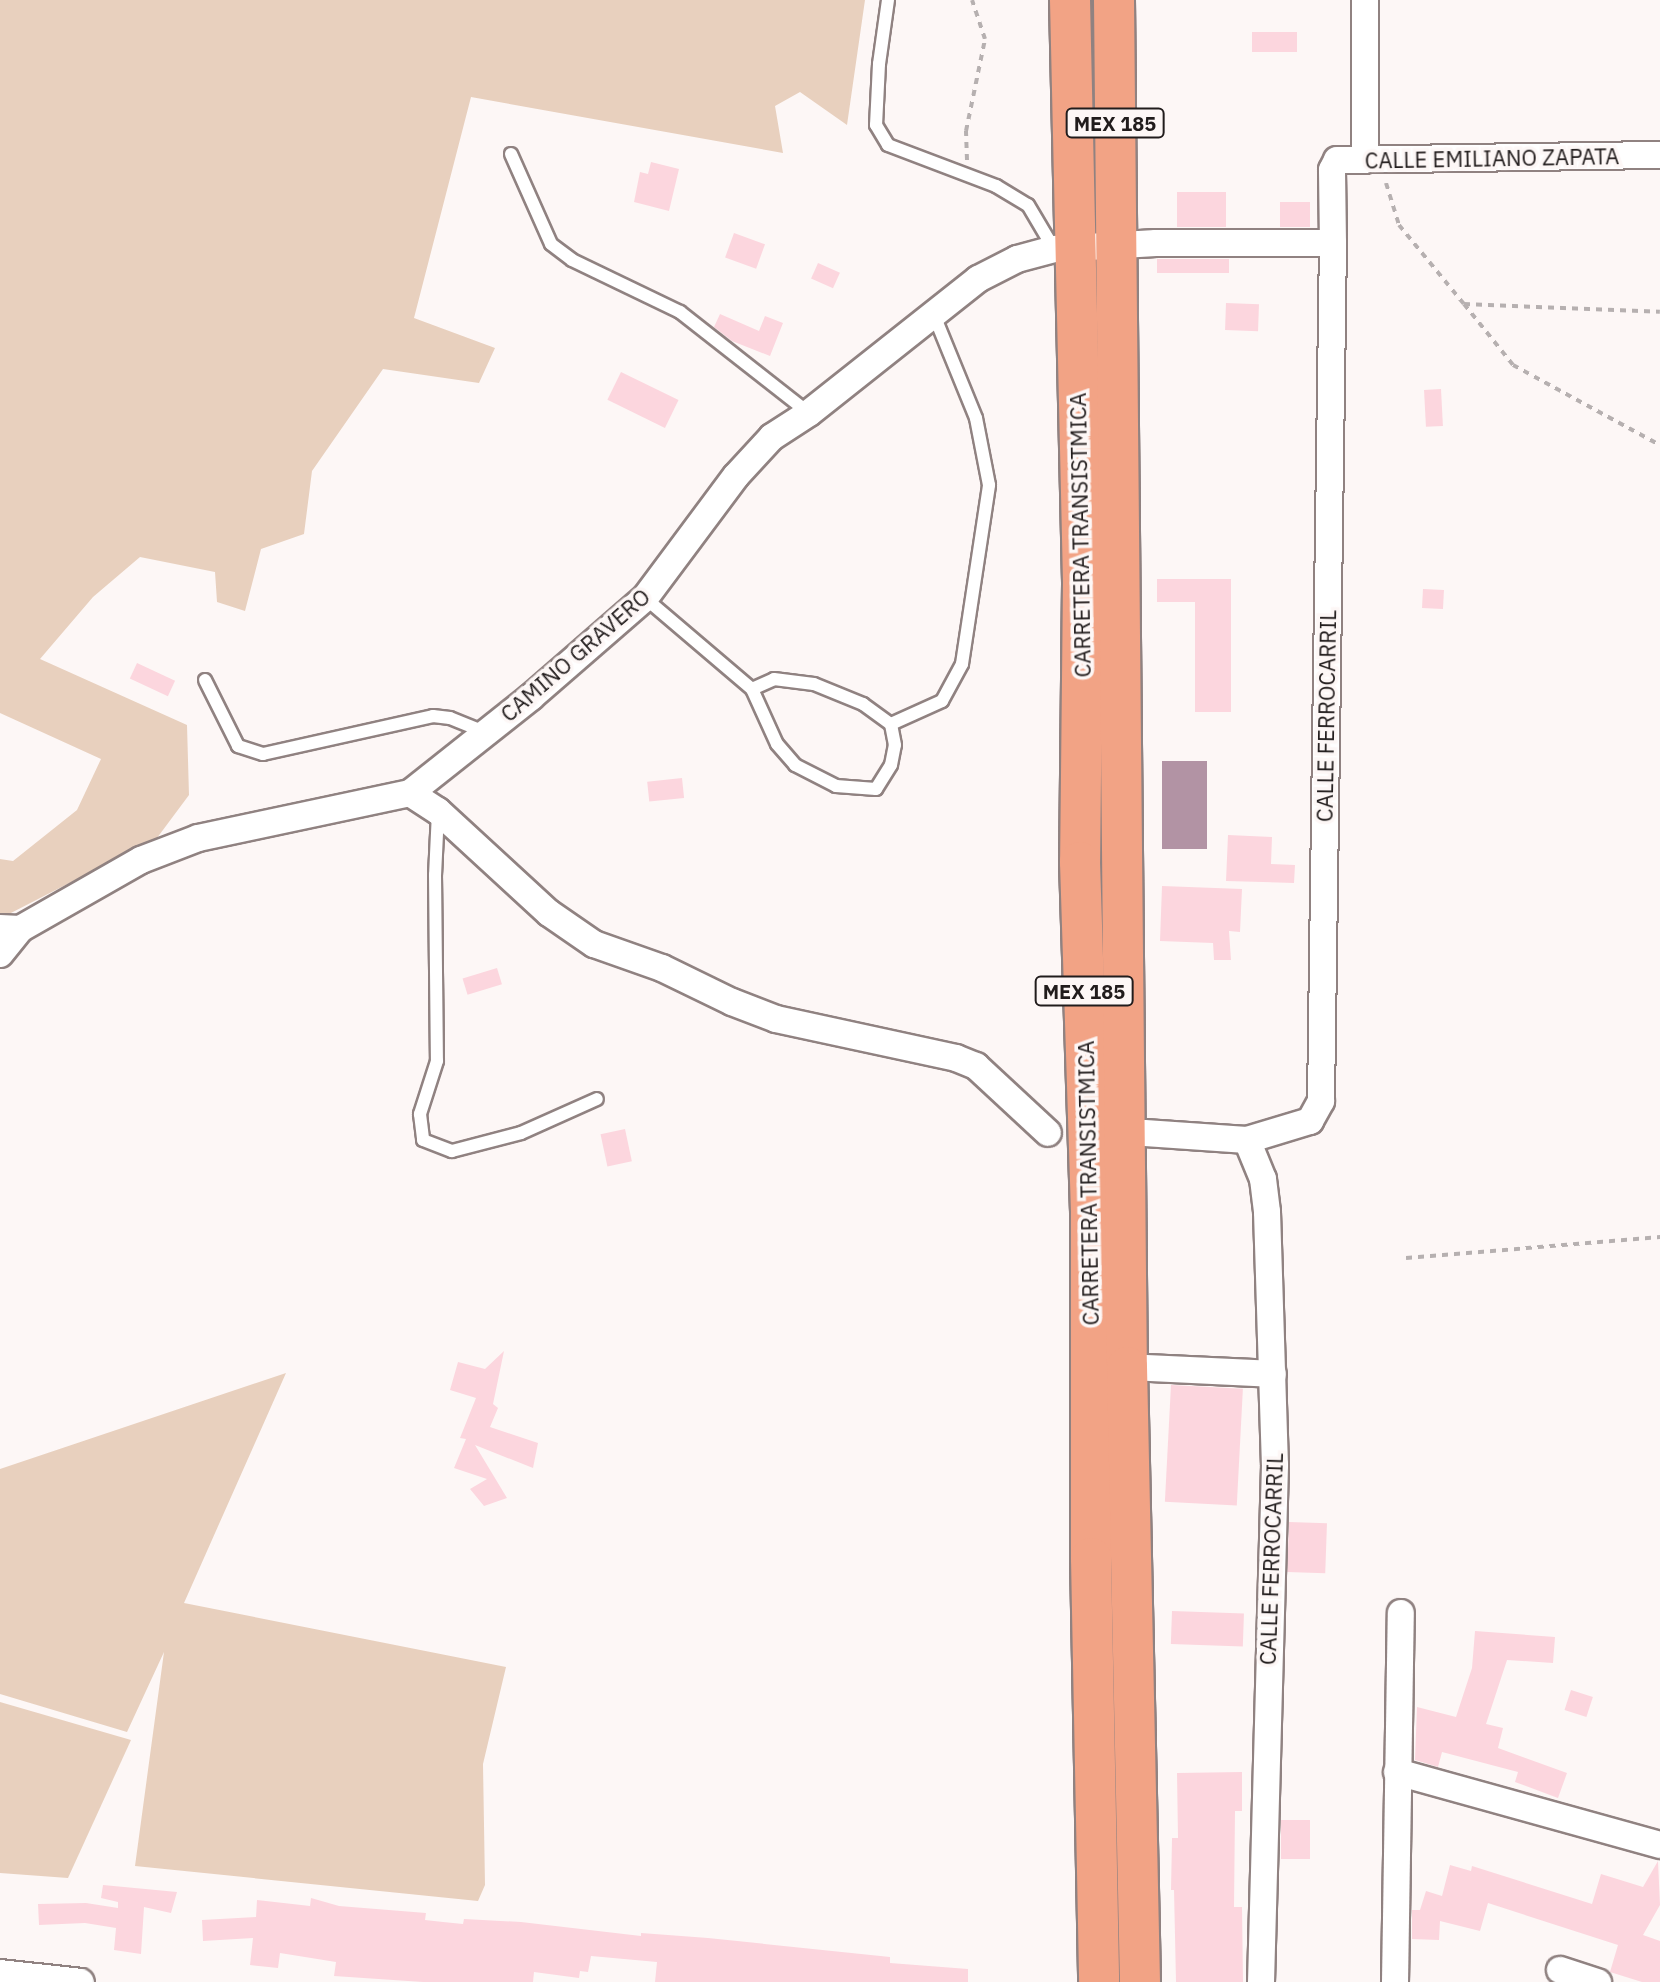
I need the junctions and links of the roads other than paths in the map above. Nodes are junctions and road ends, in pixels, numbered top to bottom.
1 (888, 0) edge
2 (1114, 0) edge
3 (1365, 0) edge
4 (1070, 8) edge
5 (511, 154) dead end
6 (1660, 155) edge
7 (1372, 161) junction
8 (1333, 243) junction
9 (1116, 246) junction
10 (1064, 248) junction
11 (934, 315) junction
12 (809, 413) junction
13 (1117, 446) junction
14 (645, 598) junction
15 (205, 680) dead end
16 (752, 689) junction
17 (891, 724) junction
18 (486, 733) junction
19 (410, 793) junction
20 (438, 811) junction
21 (10, 928) edge
22 (0, 954) edge
23 (597, 1099) dead end
24 (1048, 1133) dead end
25 (1145, 1133) dead end
26 (1247, 1140) junction
27 (1127, 1367) junction
28 (1273, 1374) junction
29 (1401, 1613) dead end
30 (1397, 1772) junction
31 (1660, 1845) edge
32 (1560, 1970) dead end
33 (0, 1973) edge
34 (81, 1982) edge
35 (1099, 1982) edge
36 (1140, 1982) edge
37 (1261, 1982) edge
38 (1395, 1982) edge
39 (1598, 1982) edge

1 - 10 lane
2 - 9 main road, CARRETERA TRANSISTMICA / MEX 185
3 - 7 street
4 - 9 main road
4 - 10 main road, CARRETERA TRANSISTMICA / MEX 185
5 - 12 lane
6 - 7 street, CALLE EMILIANO ZAPATA
7 - 8 street, CALLE EMILIANO ZAPATA
8 - 9 street
8 - 26 street, CALLE FERROCARRIL
9 - 10 street, CAMINO GRAVERO
9 - 13 main road, CARRETERA TRANSISTMICA / MEX 185
10 - 11 street, CAMINO GRAVERO
10 - 13 main road
10 - 35 main road, CARRETERA TRANSISTMICA / MEX 185
11 - 12 street, CAMINO GRAVERO
11 - 17 lane
12 - 14 street, CAMINO GRAVERO
13 - 27 main road, CARRETERA TRANSISTMICA / MEX 185
14 - 16 lane
14 - 18 street, CAMINO GRAVERO
15 - 18 lane
16 - 17 lane
16 - 17 lane
18 - 19 street, CAMINO GRAVERO
19 - 20 street
19 - 21 street, CAMINO GRAVERO
20 - 23 lane
20 - 24 street
21 - 22 street
25 - 26 street, CALLE FERROCARRIL
26 - 28 street, CALLE FERROCARRIL
27 - 28 street
27 - 36 main road, CARRETERA TRANSISTMICA / MEX 185
28 - 37 street, CALLE FERROCARRIL
29 - 30 street
30 - 31 street
30 - 38 street
32 - 39 street
33 - 34 street

